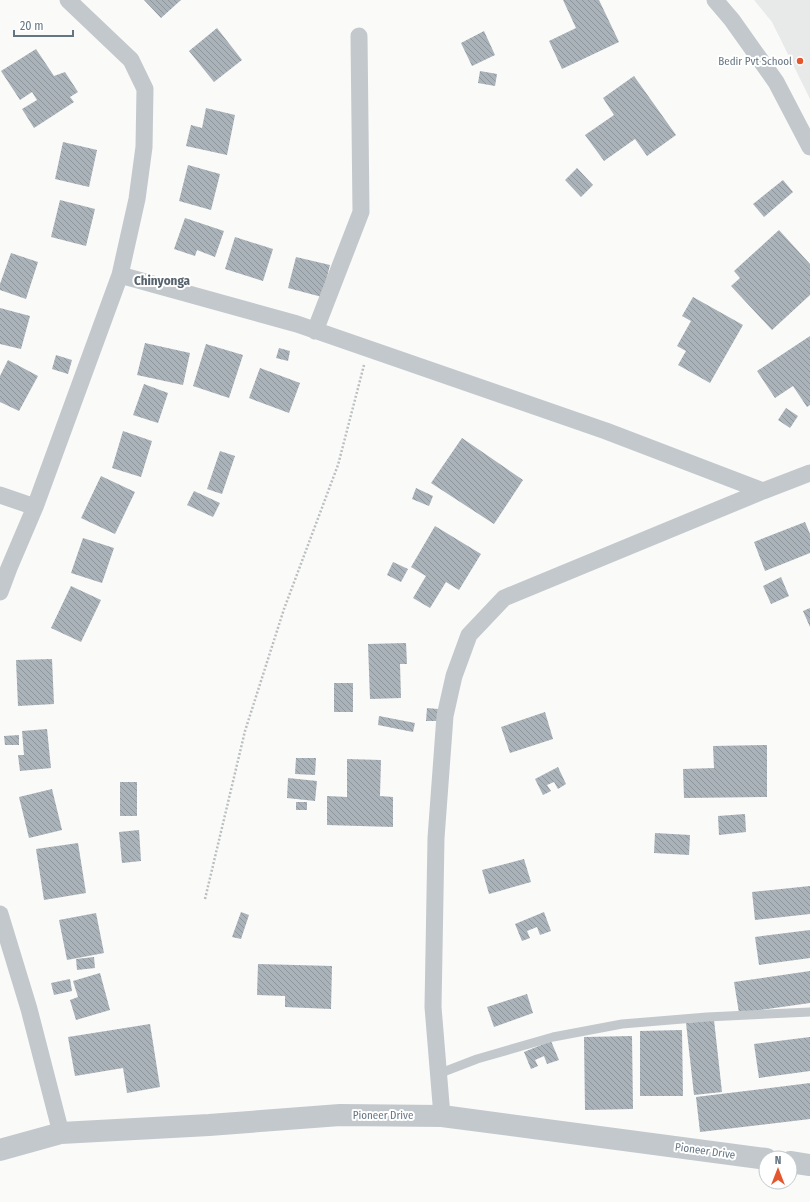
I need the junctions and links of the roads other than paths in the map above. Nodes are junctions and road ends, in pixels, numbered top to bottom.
1 (68, 0) edge
2 (715, 0) edge
3 (358, 36) dead end
4 (810, 147) edge
5 (120, 275) junction
6 (315, 331) junction
7 (810, 474) edge
8 (763, 491) junction
9 (0, 495) edge
10 (35, 507) junction
11 (0, 592) edge
12 (0, 914) edge
13 (810, 1012) edge
14 (438, 1074) junction
15 (442, 1116) junction
16 (61, 1133) junction
17 (0, 1150) edge
18 (758, 1158) edge
19 (798, 1163) edge
20 (810, 1165) edge

1 - 5 street
2 - 4 street
3 - 6 street
5 - 6 street
5 - 10 street
6 - 8 street
7 - 8 street
8 - 14 street
9 - 10 street
10 - 11 street
12 - 16 street
13 - 14 lane
14 - 15 street
15 - 16 street, Pioneer Drive
15 - 18 street, Pioneer Drive
16 - 17 street, Pioneer Drive
19 - 20 street

